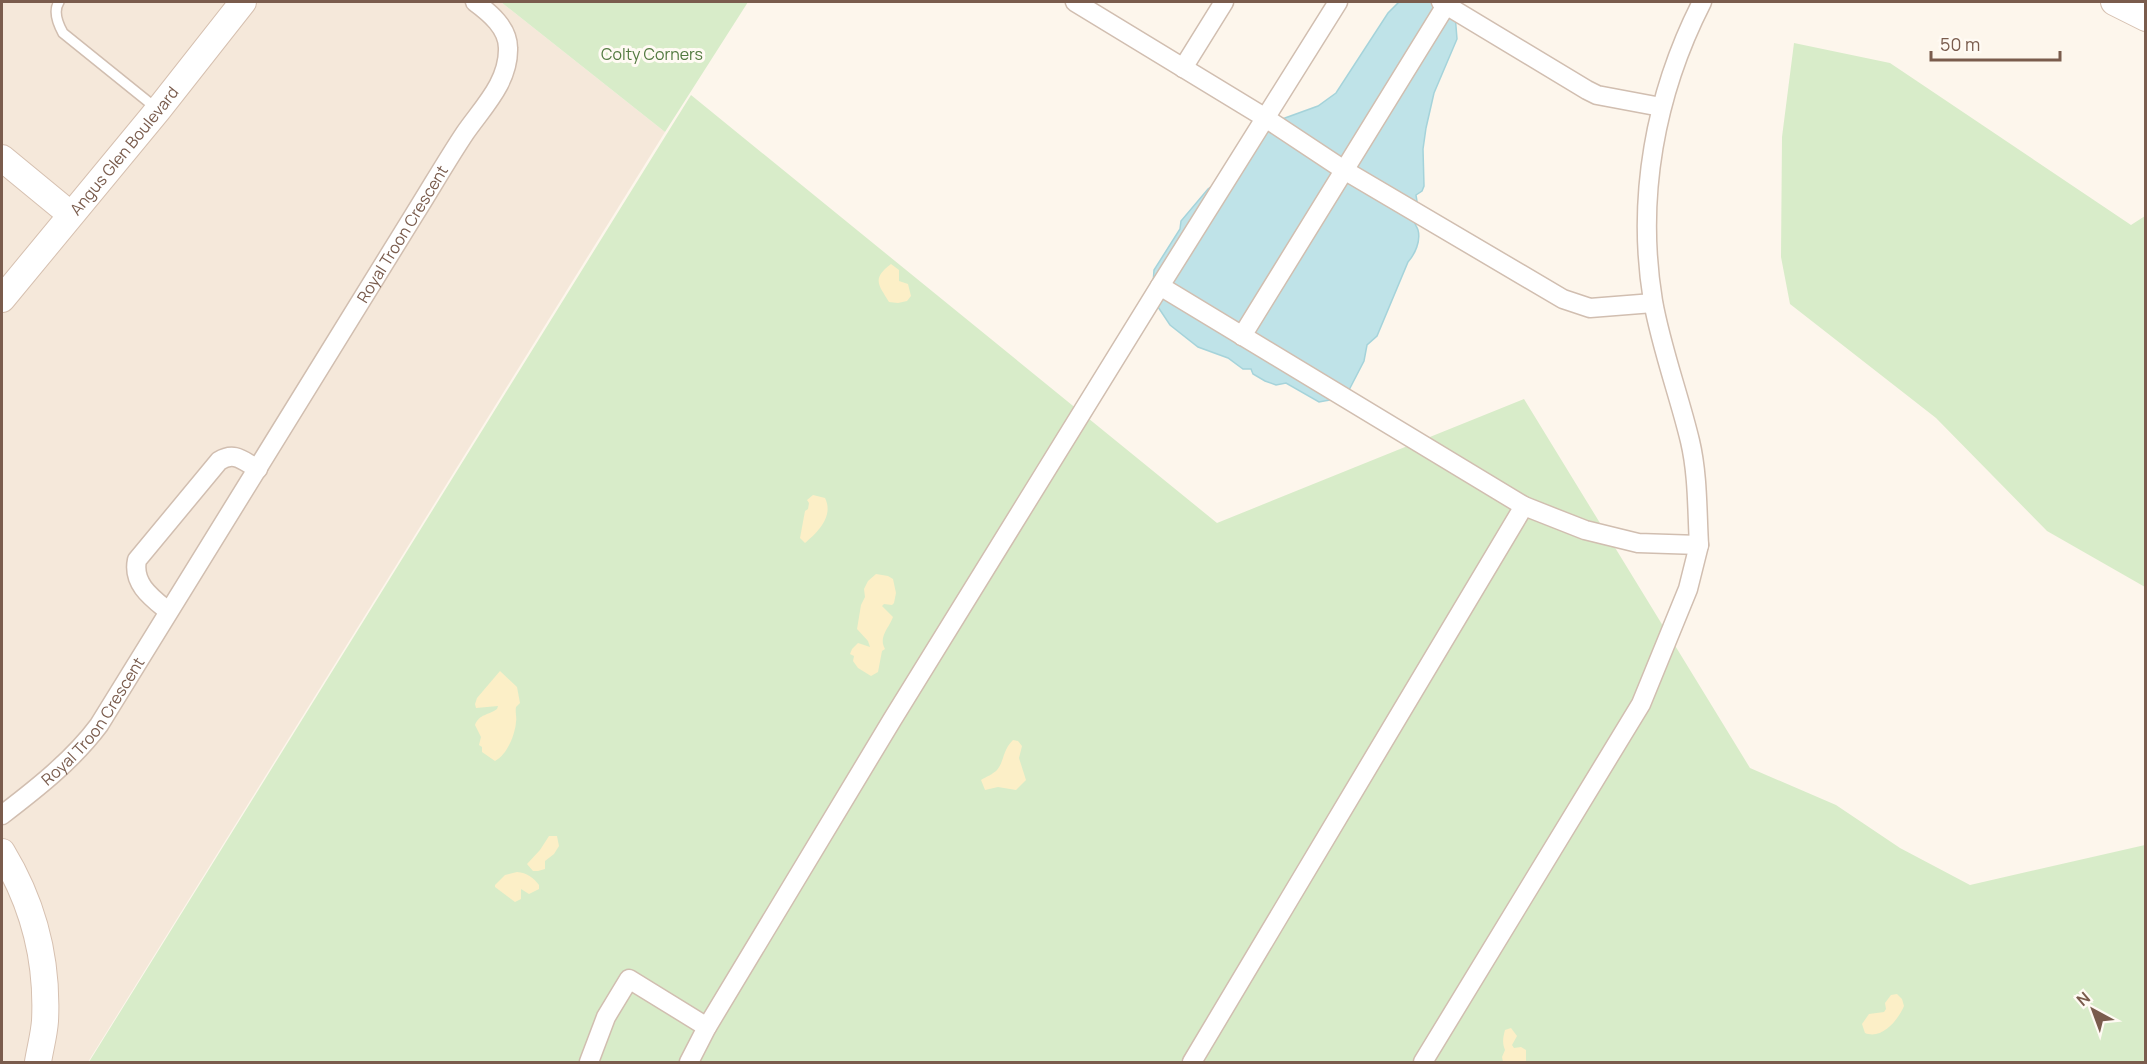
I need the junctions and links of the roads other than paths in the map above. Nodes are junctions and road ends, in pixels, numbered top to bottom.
1 (59, 2) edge
2 (243, 2) edge
3 (475, 2) edge
4 (1075, 2) edge
5 (1224, 2) edge
6 (1338, 2) edge
7 (1445, 2) edge
8 (1702, 2) edge
9 (2114, 2) edge
10 (2145, 18) edge
11 (1183, 68) junction
12 (1661, 107) junction
13 (158, 110) junction
14 (1264, 117) junction
15 (2, 158) edge
16 (1344, 170) junction
17 (70, 214) junction
18 (1160, 286) junction
19 (2, 299) edge
20 (1653, 303) junction
21 (1242, 336) junction
22 (258, 470) junction
23 (1524, 506) junction
24 (1699, 545) junction
25 (168, 611) junction
26 (2, 815) edge
27 (2, 852) edge
28 (707, 1027) junction
29 (38, 1062) edge
30 (589, 1062) edge
31 (689, 1062) edge
32 (1192, 1062) edge
33 (1423, 1062) edge

1 - 13 lane
2 - 13 street, Angus Glen Boulevard
3 - 22 street, Royal Troon Crescent
4 - 11 street
5 - 11 street
6 - 14 street
7 - 12 street
7 - 16 street
8 - 12 street
9 - 10 street
11 - 14 street
12 - 20 street
13 - 17 street, Angus Glen Boulevard
14 - 16 street
14 - 18 street
15 - 17 street
16 - 20 street
16 - 21 street
17 - 19 street, Angus Glen Boulevard
18 - 21 street
18 - 28 street
20 - 24 street
21 - 23 street
22 - 25 street, Royal Troon Crescent
22 - 25 street
23 - 24 street
23 - 32 street
24 - 33 street
25 - 26 street, Royal Troon Crescent
27 - 29 street
28 - 30 street
28 - 31 street

